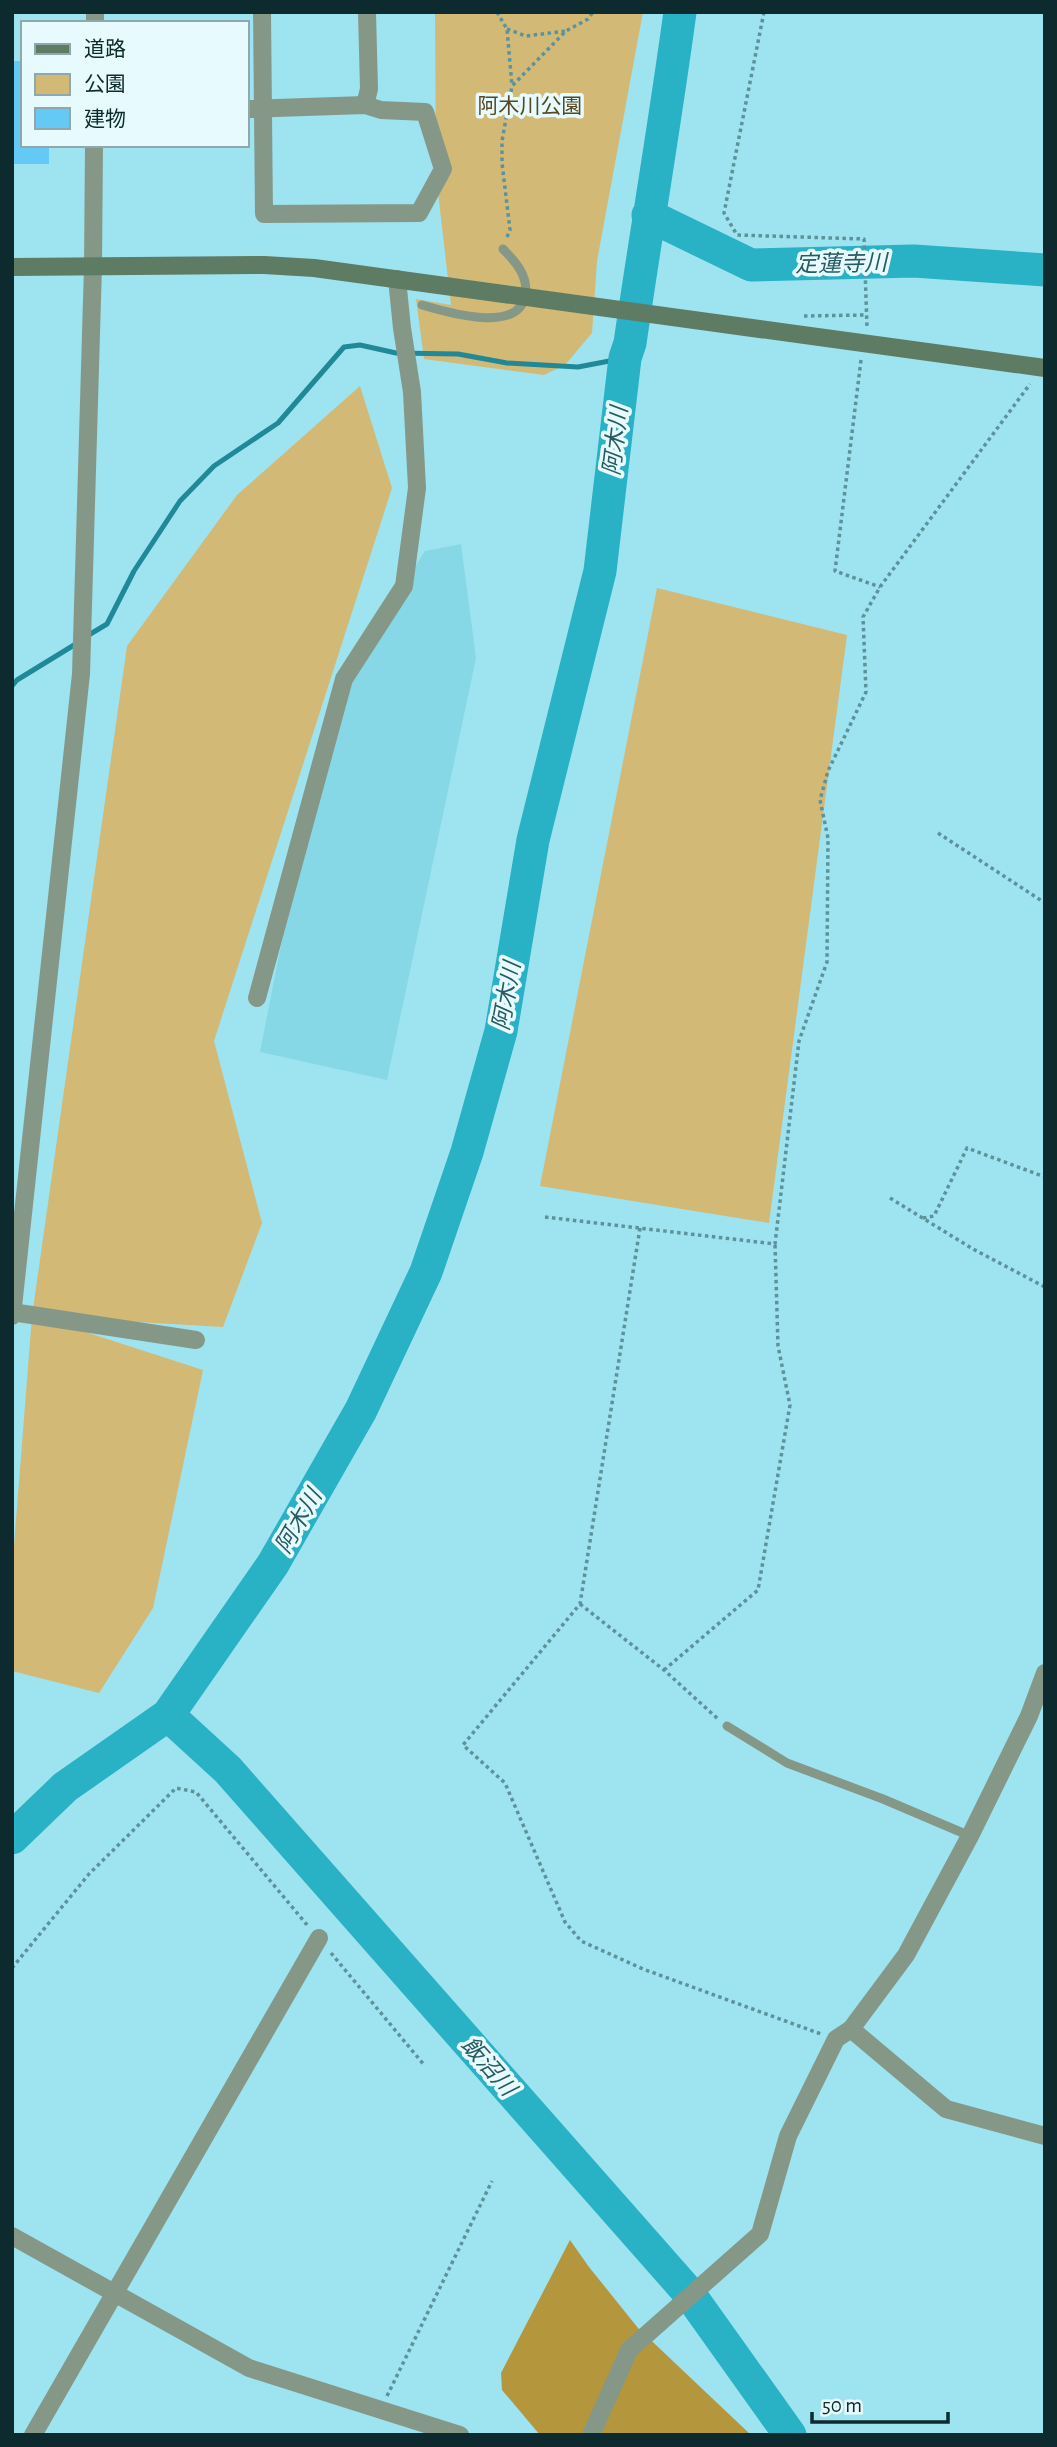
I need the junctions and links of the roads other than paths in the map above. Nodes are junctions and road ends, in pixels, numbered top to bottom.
1 (262, 12) edge
2 (367, 12) edge
3 (365, 106) junction
4 (255, 109) edge
5 (94, 147) edge
6 (503, 249) road end
7 (93, 266) junction
8 (12, 267) edge
9 (397, 279) junction
10 (422, 305) dead end
11 (1044, 368) edge
12 (257, 998) dead end
13 (12, 1313) edge
14 (196, 1340) dead end
15 (1045, 1673) edge
16 (1037, 1719) edge
17 (727, 1726) road end
18 (970, 1836) junction
19 (319, 1938) road end
20 (851, 2029) junction
21 (1045, 2136) edge
22 (12, 2236) edge
23 (113, 2294) junction
24 (33, 2435) edge
25 (460, 2435) edge
26 (591, 2435) edge

1 - 4 street
2 - 3 street
3 - 4 street
3 - 4 street
5 - 7 street
6 - 10 lane
7 - 8 street
7 - 9 street
7 - 13 street
9 - 11 street
9 - 12 street
13 - 14 street
15 - 16 street
16 - 18 street
17 - 18 lane
18 - 20 street
19 - 23 street
20 - 21 street
20 - 26 street
22 - 23 street
23 - 24 street
23 - 25 street

